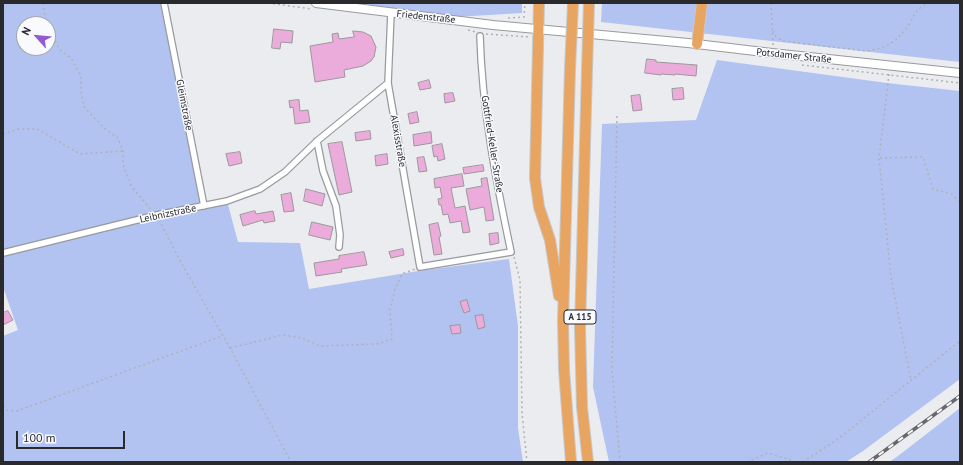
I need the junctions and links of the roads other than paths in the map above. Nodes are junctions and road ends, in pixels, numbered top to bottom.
1 (164, 3) edge
2 (316, 3) edge
3 (539, 3) edge
4 (573, 3) edge
5 (590, 3) edge
6 (702, 3) edge
7 (391, 13) junction
8 (537, 28) junction
9 (480, 36) dead end
10 (628, 37) joint
11 (697, 44) junction
12 (960, 73) edge
13 (388, 83) junction
14 (317, 141) junction
15 (204, 206) junction
16 (340, 247) dead end
17 (3, 253) edge
18 (420, 267) joint
19 (563, 321) junction
20 (571, 462) edge
21 (588, 462) edge

1 - 15 street, Gleimstraße
2 - 7 main road, Friedenstraße
3 - 8 highway
4 - 19 highway, A 115, bridge
5 - 21 highway, A 115, bridge
6 - 11 highway
7 - 8 main road, Friedenstraße
7 - 13 street, Alexisstraße
8 - 10 main road, Friedenstraße
8 - 19 highway
9 - 18 street, Gottfried-Keller-Straße
10 - 11 main road, Potsdamer Straße
11 - 12 main road, Potsdamer Straße
13 - 14 street, Leibnizstraße
13 - 18 street, Alexisstraße
14 - 15 street, Leibnizstraße
14 - 16 street
15 - 17 street, Leibnizstraße
19 - 20 highway, A 115

